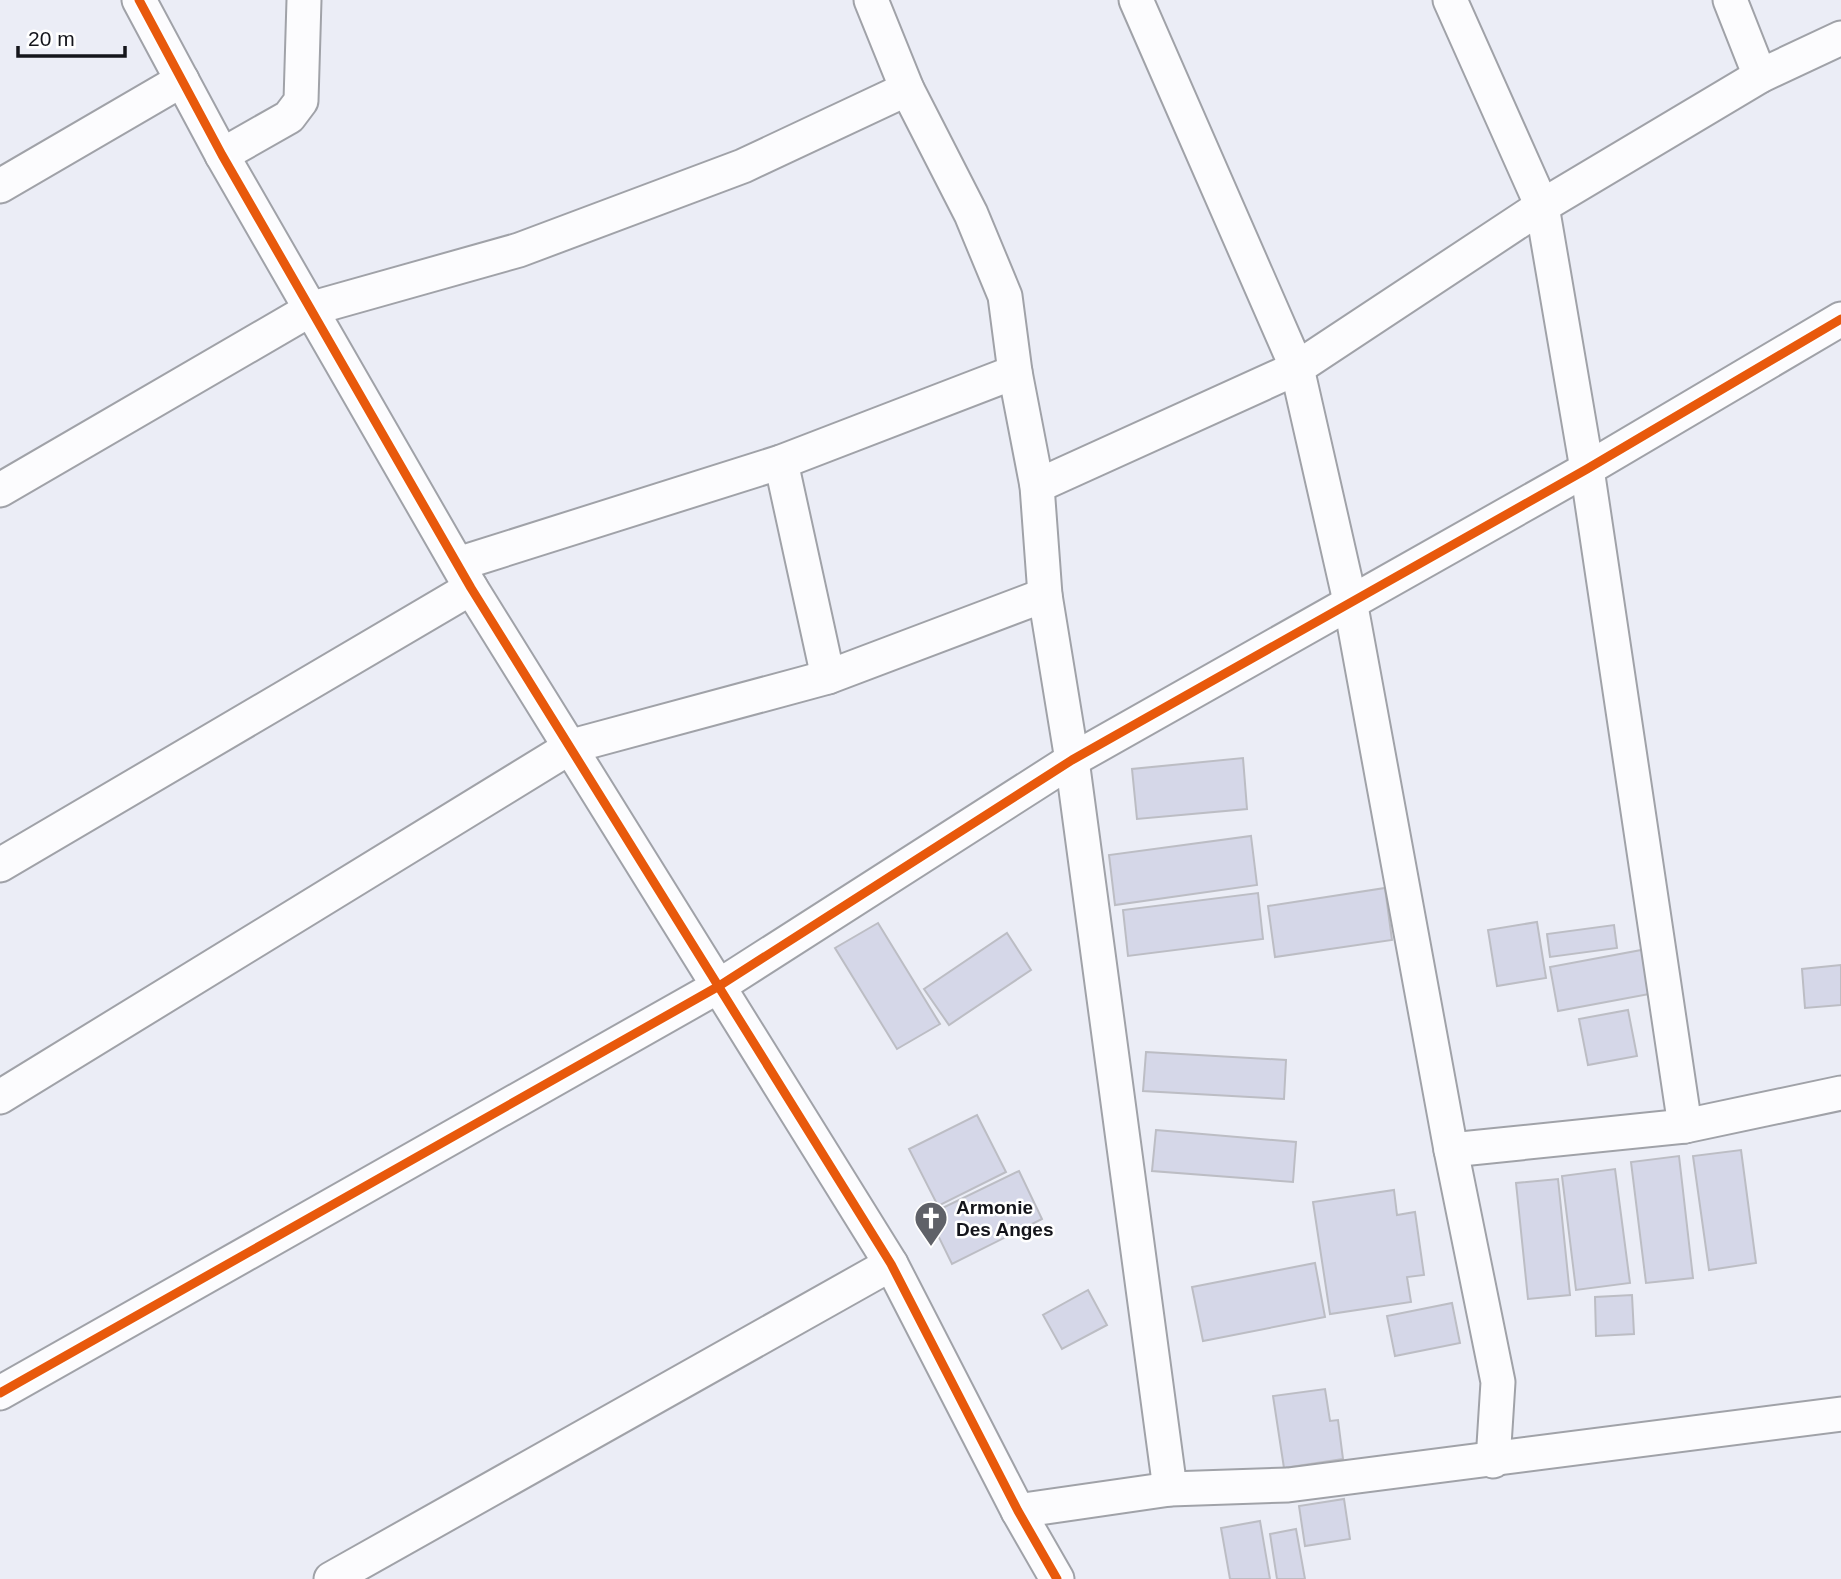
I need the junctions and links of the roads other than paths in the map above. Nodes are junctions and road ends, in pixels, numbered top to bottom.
1 (139, 0) edge
2 (304, 0) edge
3 (871, 0) edge
4 (1136, 0) edge
5 (1450, 0) edge
6 (1730, 0) edge
7 (1841, 38) edge
8 (1760, 76) junction
9 (182, 80) junction
10 (907, 89) junction
11 (222, 155) junction
12 (0, 186) edge
13 (1542, 206) junction
14 (313, 308) junction
15 (1841, 319) edge
16 (1297, 368) junction
17 (1015, 372) junction
18 (781, 462) junction
19 (1587, 469) junction
20 (1037, 486) junction
21 (0, 490) edge
22 (465, 576) junction
23 (1045, 595) junction
24 (1350, 601) junction
25 (828, 677) junction
26 (572, 746) junction
27 (1072, 760) junction
28 (0, 865) edge
29 (719, 986) junction
30 (1841, 1093) edge
31 (0, 1097) edge
32 (1685, 1126) junction
33 (1451, 1150) junction
34 (891, 1264) junction
35 (0, 1393) edge
36 (1841, 1414) edge
37 (1493, 1461) junction
38 (1170, 1489) junction
39 (1018, 1511) junction
40 (331, 1579) edge
41 (1057, 1579) edge

1 - 9 street
2 - 11 street
3 - 10 street
4 - 16 street
5 - 13 street
6 - 8 street
7 - 8 street
8 - 13 street
9 - 11 street
9 - 12 street
10 - 14 street
10 - 17 street
11 - 14 street
13 - 16 street
13 - 19 street
14 - 21 street
14 - 22 street
15 - 19 street
16 - 20 street
16 - 24 street
17 - 18 street
17 - 20 street
18 - 22 street
18 - 25 street
19 - 24 street
19 - 32 street
20 - 23 street
22 - 26 street
22 - 28 street
23 - 25 street
23 - 27 street
24 - 27 street
24 - 33 street
25 - 26 street
26 - 29 street
26 - 31 street
27 - 29 street
27 - 38 street
29 - 34 street
29 - 35 street
30 - 32 street
32 - 33 street
33 - 37 street
34 - 39 street
34 - 40 street
36 - 37 street
37 - 38 street
38 - 39 street
39 - 41 street

